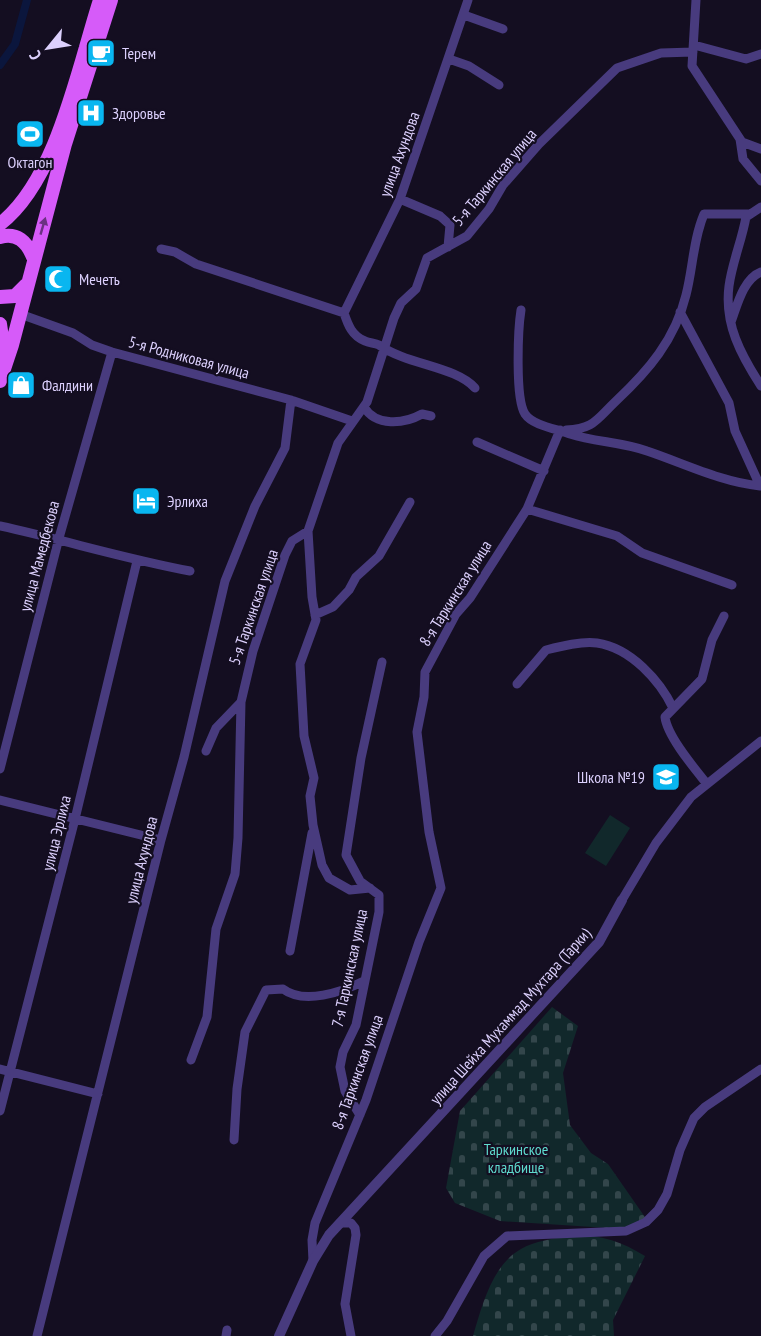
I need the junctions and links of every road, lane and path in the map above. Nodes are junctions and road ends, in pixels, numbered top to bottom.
1 (100, 0) edge
2 (111, 0) edge
3 (468, 0) edge
4 (696, 0) edge
5 (464, 15) junction
6 (503, 29) dead end
7 (694, 49) junction
8 (761, 54) edge
9 (448, 59) junction
10 (499, 85) dead end
11 (66, 123) junction
12 (740, 139) junction
13 (60, 143) junction
14 (761, 149) edge
15 (761, 181) edge
16 (400, 199) junction
17 (761, 207) edge
18 (749, 214) junction
19 (1, 233) edge
20 (448, 247) junction
21 (161, 249) dead end
22 (33, 257) junction
23 (761, 272) edge
24 (28, 284) junction
25 (0, 297) edge
26 (521, 310) dead end
27 (680, 312) junction
28 (344, 313) junction
29 (20, 314) junction
30 (731, 322) junction
31 (0, 324) edge
32 (9, 346) junction
33 (383, 350) junction
34 (112, 352) junction
35 (0, 379) edge
36 (761, 386) edge
37 (476, 388) dead end
38 (291, 400) junction
39 (364, 407) junction
40 (431, 416) dead end
41 (352, 421) junction
42 (560, 430) junction
43 (477, 442) dead end
44 (544, 471) junction
45 (761, 486) edge
46 (410, 502) dead end
47 (527, 509) junction
48 (0, 526) edge
49 (308, 531) junction
50 (59, 538) junction
51 (137, 561) junction
52 (190, 571) dead end
53 (732, 585) dead end
54 (315, 615) junction
55 (724, 616) dead end
56 (382, 662) dead end
57 (517, 684) dead end
58 (241, 702) junction
59 (673, 708) junction
60 (761, 741) edge
61 (206, 752) dead end
62 (0, 769) edge
63 (707, 784) junction
64 (0, 800) edge
65 (75, 819) junction
66 (313, 825) junction
67 (161, 840) junction
68 (370, 888) junction
69 (621, 900) joint
70 (290, 951) dead end
71 (364, 981) junction
72 (191, 1060) dead end
73 (0, 1069) edge
74 (761, 1069) edge
75 (10, 1071) junction
76 (98, 1094) junction
77 (0, 1111) edge
78 (360, 1115) junction
79 (234, 1140) dead end
80 (340, 1223) junction
81 (313, 1261) junction
82 (37, 1336) edge
83 (279, 1336) edge
84 (351, 1336) edge
85 (435, 1336) edge

1 - 11 main road
2 - 11 main road
3 - 5 street, улица Ахундова
4 - 7 street
5 - 6 street
5 - 9 street, улица Ахундова
7 - 8 street, 5-я Таркинская улица
7 - 12 street
7 - 20 street, 5-я Таркинская улица
9 - 10 street
9 - 16 street, улица Ахундова
11 - 13 main road
12 - 14 street
12 - 15 street
13 - 19 main road
22 -> 13 main road
16 - 20 street
16 - 28 street, улица Ахундова
17 - 18 street
18 - 27 street
18 - 30 street
19 - 22 main road
20 - 33 street, 5-я Таркинская улица
21 - 28 street
22 - 24 main road
23 - 30 street
24 - 25 main road
24 - 29 main road
26 - 42 street
27 - 42 street
27 - 45 street
28 - 33 street
29 - 32 main road
29 - 34 street, 5-я Родниковая улица
30 - 36 street
31 - 32 main road
32 - 35 main road
33 - 37 street
33 - 39 street, 5-я Таркинская улица
34 - 38 street, 5-я Родниковая улица
34 - 50 street, улица Мамедбекова
38 - 41 street, 5-я Родниковая улица
38 - 67 street, улица Ахундова
39 - 40 street
39 - 41 street, 5-я Таркинская улица
41 - 49 street, 5-я Таркинская улица
42 - 44 street, 8-я Таркинская улица
42 - 45 street
43 - 44 street
44 - 47 street, 8-я Таркинская улица
46 - 54 street
47 - 53 street
47 - 78 street, 8-я Таркинская улица
48 - 50 street
49 - 54 street, 7-я Таркинская улица
49 - 58 street, 5-я Таркинская улица
50 - 51 street
50 - 62 street, улица Мамедбекова
51 - 52 street
51 - 65 street, улица Эрлиха
54 - 66 street, 7-я Таркинская улица
55 - 59 street
56 - 68 street
57 - 59 street
58 - 61 street
58 - 72 street, 5-я Таркинская улица
59 - 63 street
60 - 63 street, улица Шейха Мухаммад Мухтара (Тарки)
63 - 69 street, улица Шейха Мухаммад Мухтара (Тарки)
64 - 65 street
65 - 67 street
65 - 75 street, улица Эрлиха
66 - 68 street, 7-я Таркинская улица
66 - 70 street, 7-я Таркинская улица
67 - 76 street, улица Ахундова
68 - 71 street, 7-я Таркинская улица
69 - 80 street, улица Шейха Мухаммад Мухтара (Тарки)
71 - 78 street, 7-я Таркинская улица
71 - 79 street
73 - 75 street
74 - 85 street
75 - 76 street
75 - 77 street, улица Эрлиха
76 - 82 street, улица Ахундова
78 - 81 street, 8-я Таркинская улица
80 - 81 street, улица Шейха Мухаммад Мухтара (Тарки)
80 - 84 street
81 - 83 street, улица Шейха Мухаммад Мухтара (Тарки)

